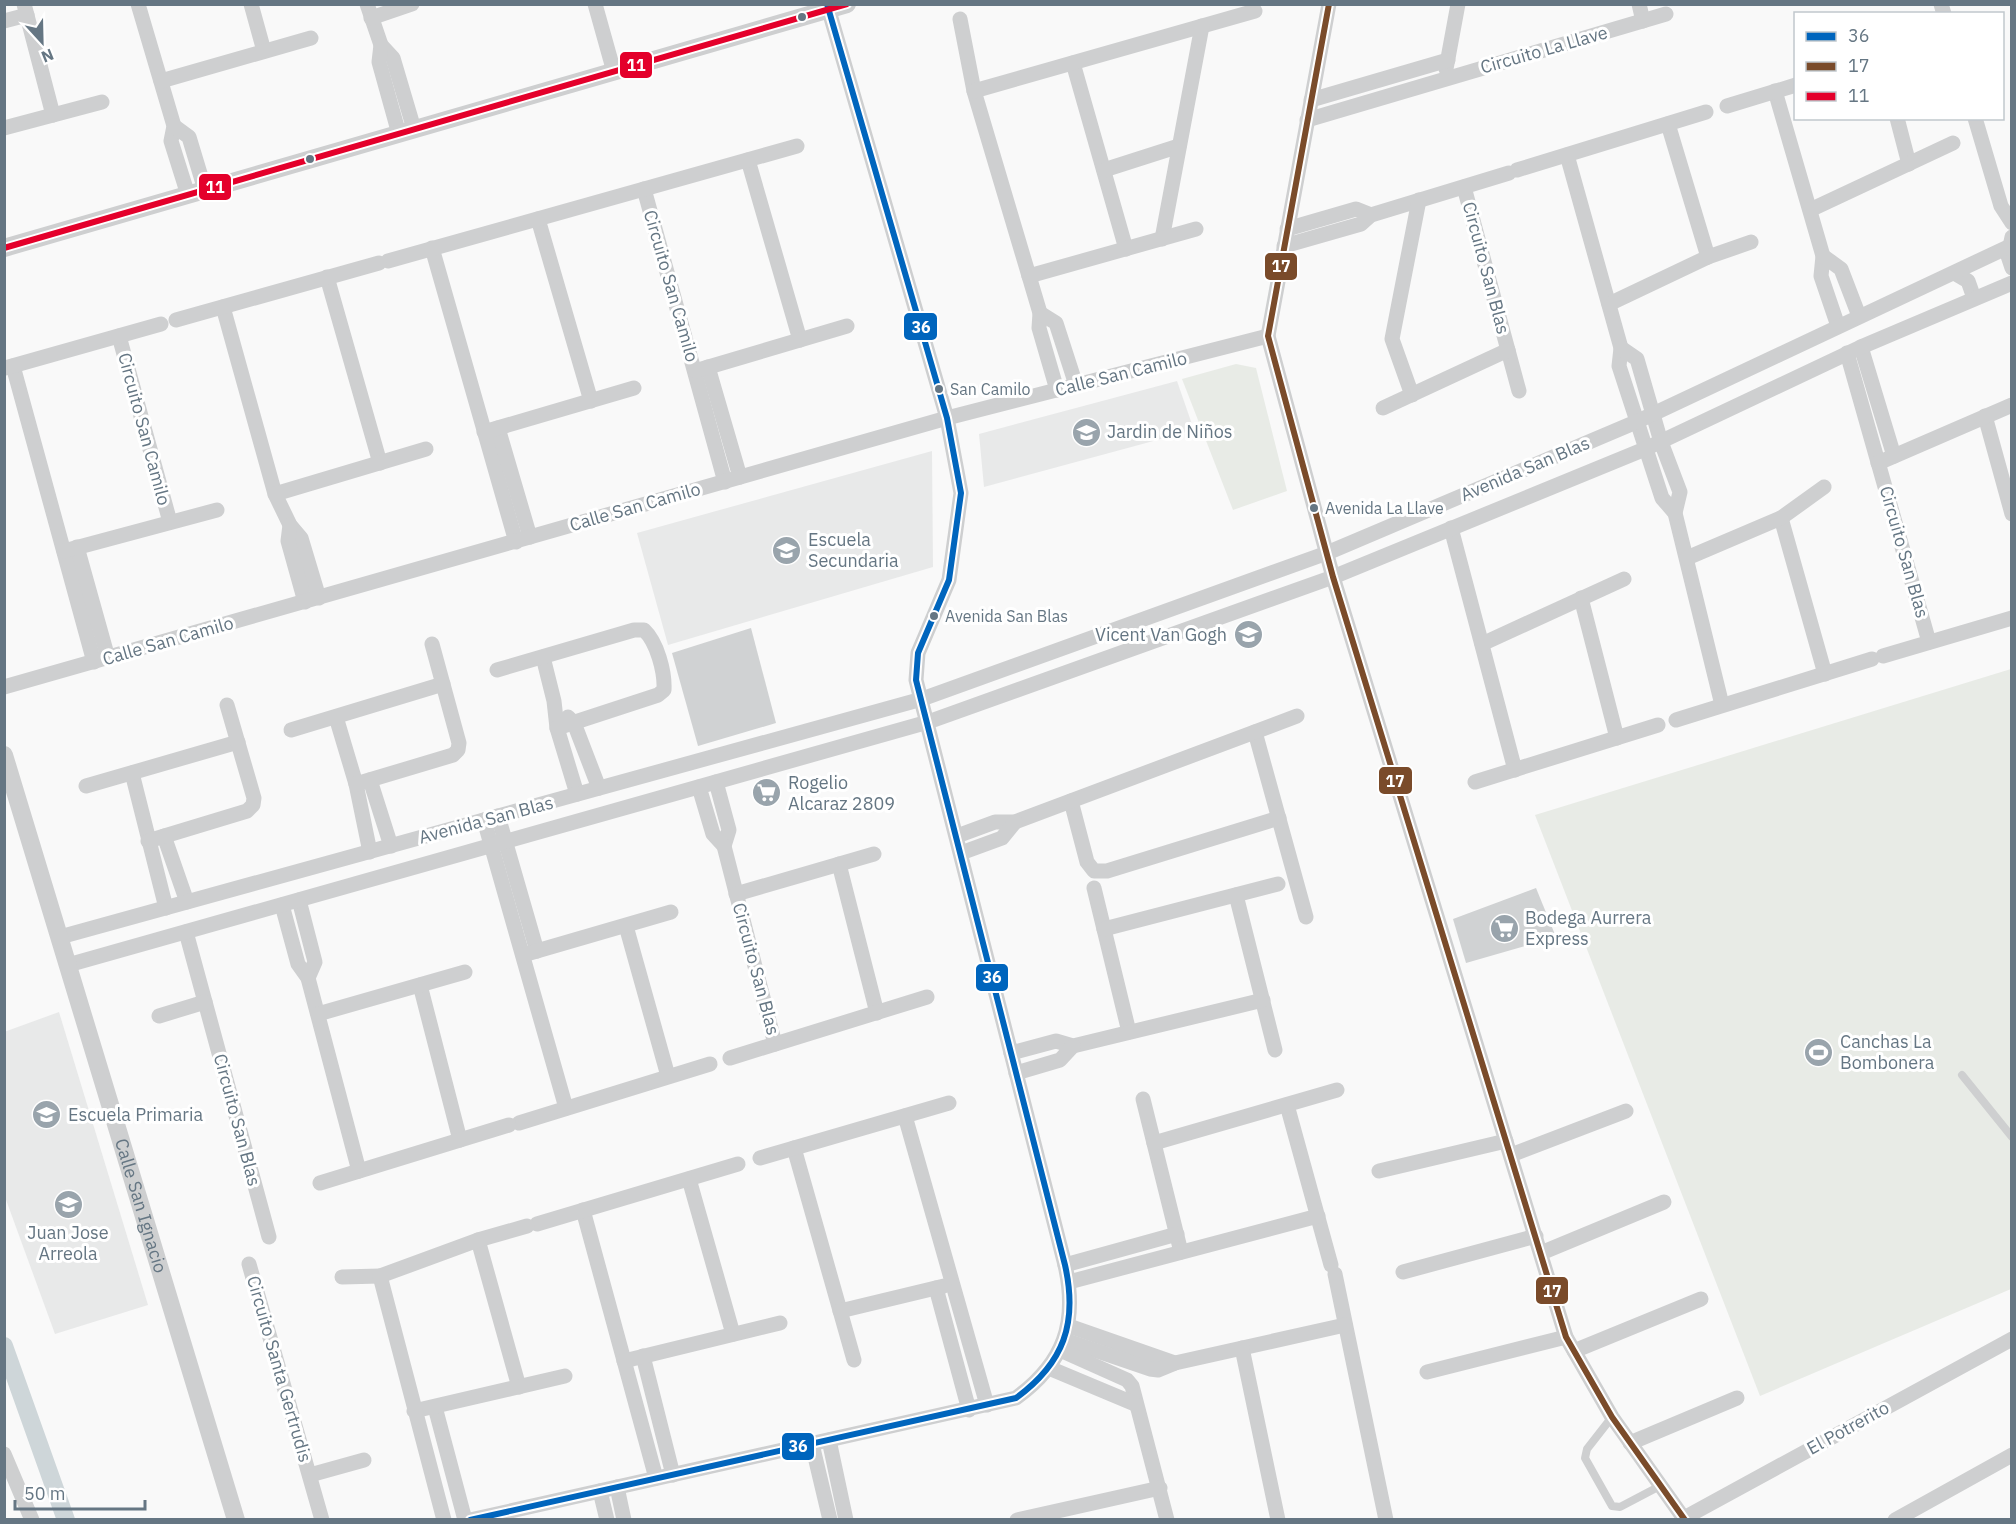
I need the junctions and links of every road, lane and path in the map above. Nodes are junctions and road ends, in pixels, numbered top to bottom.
1 (138, 4) edge
2 (251, 4) edge
3 (412, 4) edge
4 (595, 4) edge
5 (847, 4) edge
6 (1329, 4) edge
7 (1458, 4) edge
8 (1638, 4) edge
9 (828, 7) edge
10 (26, 10) edge
11 (369, 11) edge
12 (1255, 11) dead end
13 (1666, 14) dead end
14 (960, 19) dead end
15 (4, 21) edge
16 (1643, 21) junction
17 (1202, 26) junction
18 (311, 38) dead end
19 (264, 51) junction
20 (1448, 60) junction
21 (1073, 63) junction
22 (614, 72) junction
23 (1444, 80) junction
24 (161, 81) junction
25 (1794, 86) edge
26 (974, 91) junction
27 (1775, 91) junction
28 (1311, 100) junction
29 (102, 102) dead end
30 (1727, 106) dead end
31 (1706, 112) dead end
32 (53, 115) junction
33 (1307, 120) junction
34 (1898, 120) edge
35 (1976, 120) edge
36 (1668, 124) junction
37 (4, 128) edge
38 (407, 132) junction
39 (1953, 143) dead end
40 (797, 146) dead end
41 (1179, 146) junction
42 (1567, 155) junction
43 (748, 160) junction
44 (1909, 164) junction
45 (1104, 170) junction
46 (1464, 187) junction
47 (644, 189) junction
48 (197, 192) junction
49 (1419, 200) junction
50 (1810, 210) junction
51 (1371, 215) junction
52 (538, 219) junction
53 (2012, 223) edge
54 (1196, 229) dead end
55 (1287, 229) junction
56 (1162, 239) junction
57 (1751, 242) dead end
58 (2010, 242) edge
59 (1284, 246) junction
60 (4, 248) edge
61 (432, 248) junction
62 (1126, 249) junction
63 (1823, 256) junction
64 (1708, 257) junction
65 (2012, 268) edge
66 (1956, 273) junction
67 (1029, 276) junction
68 (327, 277) junction
69 (2012, 283) edge
70 (1974, 298) junction
71 (1609, 304) junction
72 (223, 307) junction
73 (1040, 313) junction
74 (1859, 316) junction
75 (176, 320) dead end
76 (161, 324) dead end
77 (847, 326) dead end
78 (1838, 326) junction
79 (119, 336) junction
80 (1268, 336) junction
81 (800, 340) junction
82 (1621, 348) junction
83 (1508, 350) junction
84 (1854, 350) junction
85 (9, 367) edge
86 (701, 369) junction
87 (1076, 385) junction
88 (634, 388) dead end
89 (1057, 390) junction
90 (1519, 391) dead end
91 (1413, 395) junction
92 (591, 401) junction
93 (2012, 405) edge
94 (1383, 408) dead end
95 (1653, 413) junction
96 (1985, 416) junction
97 (947, 418) junction
98 (1636, 422) junction
99 (491, 430) junction
100 (1661, 442) junction
101 (1645, 449) junction
102 (426, 450) dead end
103 (1894, 456) junction
104 (380, 463) junction
105 (1878, 463) junction
106 (741, 477) junction
107 (724, 482) junction
108 (1824, 488) dead end
109 (275, 494) junction
110 (217, 510) dead end
111 (1674, 513) junction
112 (2012, 514) edge
113 (1781, 518) junction
114 (170, 522) junction
115 (1451, 528) junction
116 (523, 540) junction
117 (70, 549) junction
118 (1327, 553) junction
119 (1688, 558) junction
120 (1333, 576) junction
121 (1624, 579) dead end
122 (1581, 598) junction
123 (312, 600) junction
124 (2012, 618) edge
125 (1929, 642) junction
126 (432, 644) dead end
127 (1482, 644) junction
128 (543, 657) junction
129 (101, 660) junction
130 (497, 670) dead end
131 (1825, 674) junction
132 (443, 684) junction
133 (4, 687) edge
134 (922, 699) junction
135 (554, 701) junction
136 (227, 705) dead end
137 (1722, 705) junction
138 (1297, 716) dead end
139 (336, 717) junction
140 (1676, 720) dead end
141 (928, 722) junction
142 (574, 723) junction
143 (1658, 725) dead end
144 (557, 728) junction
145 (291, 730) dead end
146 (1255, 732) junction
147 (1617, 738) junction
148 (238, 742) junction
149 (4, 755) edge
150 (1515, 770) junction
151 (132, 773) junction
152 (363, 782) junction
153 (716, 782) junction
154 (1475, 782) dead end
155 (86, 786) dead end
156 (699, 787) junction
157 (599, 788) junction
158 (577, 794) junction
159 (1071, 801) junction
160 (491, 818) junction
161 (1279, 818) junction
162 (1015, 822) junction
163 (164, 836) junction
164 (957, 836) junction
165 (148, 841) junction
166 (499, 844) junction
167 (391, 846) junction
168 (724, 846) junction
169 (370, 852) junction
170 (961, 853) junction
171 (874, 854) dead end
172 (839, 864) junction
173 (1278, 884) dead end
174 (1094, 888) dead end
175 (736, 894) junction
176 (1236, 895) junction
177 (299, 900) junction
178 (187, 902) junction
179 (282, 905) junction
180 (166, 908) junction
181 (671, 912) dead end
182 (1306, 917) dead end
183 (626, 926) junction
184 (1104, 929) junction
185 (186, 932) junction
186 (60, 937) junction
187 (530, 953) junction
188 (68, 965) junction
189 (465, 972) dead end
190 (308, 978) junction
191 (420, 985) junction
192 (927, 997) dead end
193 (1263, 1000) junction
194 (205, 1002) junction
195 (877, 1012) junction
196 (318, 1014) junction
197 (159, 1016) dead end
198 (1129, 1032) junction
199 (775, 1044) junction
200 (1073, 1046) junction
201 (1275, 1050) dead end
202 (1011, 1053) junction
203 (729, 1058) dead end
204 (710, 1064) dead end
205 (1016, 1073) junction
206 (1962, 1075) dead end
207 (668, 1076) junction
208 (1337, 1090) dead end
209 (1143, 1099) dead end
210 (949, 1103) dead end
211 (1287, 1105) junction
212 (566, 1108) junction
213 (1626, 1111) dead end
214 (905, 1116) junction
215 (2012, 1137) edge
216 (460, 1140) junction
217 (1154, 1143) junction
218 (794, 1148) junction
219 (1508, 1148) junction
220 (760, 1158) dead end
221 (738, 1164) dead end
222 (1379, 1171) dead end
223 (359, 1172) junction
224 (689, 1179) junction
225 (320, 1183) dead end
226 (1664, 1202) dead end
227 (583, 1210) junction
228 (1318, 1216) junction
229 (1177, 1234) junction
230 (1536, 1236) junction
231 (269, 1237) dead end
232 (478, 1240) junction
233 (1181, 1252) junction
234 (1541, 1253) junction
235 (249, 1264) dead end
236 (1065, 1265) junction
237 (1402, 1272) dead end
238 (380, 1276) junction
239 (342, 1277) dead end
240 (1069, 1282) junction
241 (953, 1284) junction
242 (936, 1288) junction
243 (1701, 1299) dead end
244 (840, 1311) junction
245 (780, 1323) dead end
246 (1346, 1325) junction
247 (734, 1334) junction
248 (1566, 1337) junction
249 (1065, 1338) junction
250 (2012, 1339) edge
251 (1242, 1348) junction
252 (1574, 1351) junction
253 (643, 1356) junction
254 (854, 1360) dead end
255 (624, 1361) junction
256 (1049, 1368) junction
257 (1426, 1372) dead end
258 (565, 1376) dead end
259 (519, 1387) junction
260 (1737, 1398) dead end
261 (1135, 1404) junction
262 (987, 1405) junction
263 (435, 1407) junction
264 (969, 1410) junction
265 (414, 1411) junction
266 (1612, 1417) junction
267 (829, 1440) junction
268 (1630, 1443) junction
269 (812, 1444) junction
270 (4, 1454) edge
271 (2012, 1455) edge
272 (364, 1461) dead end
273 (310, 1475) junction
274 (673, 1475) junction
275 (656, 1478) junction
276 (1660, 1486) junction
277 (617, 1487) junction
278 (1160, 1488) junction
279 (600, 1491) junction
280 (1054, 1516) edge
281 (1684, 1519) edge
282 (32, 1520) edge
283 (236, 1520) edge
284 (322, 1520) edge
285 (444, 1520) edge
286 (465, 1520) edge
287 (470, 1520) edge
288 (607, 1520) edge
289 (624, 1520) edge
290 (830, 1520) edge
291 (846, 1520) edge
292 (1017, 1520) edge
293 (1167, 1520) edge
294 (1278, 1520) edge
295 (1386, 1520) edge
296 (1895, 1520) edge

1 - 24 street
2 - 19 street
3 - 11 street
4 - 22 street
5 - 9 street
6 - 28 street
7 - 20 street
8 - 16 street
9 - 22 street
9 - 97 street
10 - 15 street
10 - 32 street
11 - 38 street
12 - 17 street
13 - 16 street, Circuito La Llave
14 - 26 street
16 - 23 street, Circuito La Llave
17 - 21 street
17 - 41 street
18 - 19 street
19 - 24 street
20 - 23 street
20 - 28 street
21 - 26 street
21 - 45 street
22 - 38 street
23 - 33 street, Circuito La Llave
24 - 48 street
25 - 27 street
26 - 67 street
27 - 30 street
27 - 50 street
28 - 33 street
29 - 32 street
31 - 36 street, Circuito San Blas
32 - 37 street
33 - 55 street
34 - 44 street
35 - 53 street
36 - 42 street, Circuito San Blas
36 - 64 street
38 - 48 street
39 - 44 street
40 - 43 street, Circuito San Camilo
41 - 45 street
41 - 56 street
42 - 46 street, Circuito San Blas
42 - 71 street
43 - 47 street, Circuito San Camilo
43 - 81 street
44 - 50 street
45 - 62 street
46 - 49 street, Circuito San Blas
46 - 83 street, Circuito San Blas
47 - 52 street, Circuito San Camilo
47 - 86 street, Circuito San Camilo
48 - 60 street
49 - 51 street, Circuito San Blas
49 - 91 street
50 - 63 street
51 - 55 street, Circuito San Blas
51 - 59 street, Circuito San Blas
52 - 61 street, Circuito San Camilo
52 - 92 street
54 - 56 street
55 - 59 street
56 - 62 street
57 - 64 street
58 - 65 street
58 - 66 street, Avenida San Blas
59 - 80 street
61 - 68 street, Circuito San Camilo
61 - 99 street
62 - 67 street
63 - 74 street
63 - 78 street
64 - 71 street
66 - 70 street
66 - 74 street, Avenida San Blas
67 - 73 street
68 - 72 street, Circuito San Camilo
68 - 104 street
69 - 70 street, Avenida San Blas
70 - 84 street, Avenida San Blas
71 - 82 street
72 - 75 street, Circuito San Camilo
72 - 109 street
73 - 87 street
73 - 89 street
74 - 78 street, Avenida San Blas
76 - 79 street, Circuito San Camilo
77 - 81 street, Circuito San Camilo
78 - 95 street, Avenida San Blas
79 - 85 street, Circuito San Camilo
79 - 114 street, Circuito San Camilo
80 - 87 street, Calle San Camilo
80 - 118 street
81 - 86 street, Circuito San Camilo
82 - 95 street
82 - 98 street
83 - 90 street, Circuito San Blas
83 - 91 street, Circuito San Blas
84 - 100 street, Avenida San Blas
84 - 103 street
84 - 105 street, Circuito San Blas
85 - 117 street, Circuito San Camilo
86 - 106 street, Circuito San Camilo
86 - 107 street
87 - 89 street, Calle San Camilo
88 - 92 street
89 - 97 street, Calle San Camilo
91 - 94 street, Circuito San Blas
92 - 99 street
93 - 96 street, Circuito San Blas
95 - 98 street, Avenida San Blas
95 - 100 street
96 - 103 street, Circuito San Blas
96 - 112 street
97 - 106 street, Calle San Camilo
97 - 134 street
98 - 101 street
98 - 118 street, Avenida San Blas
99 - 116 street
100 - 101 street, Avenida San Blas
100 - 111 street
101 - 111 street
101 - 115 street, Avenida San Blas
102 - 104 street
103 - 105 street, Circuito San Blas
104 - 109 street
105 - 125 street, Circuito San Blas
106 - 107 street, Calle San Camilo
107 - 116 street, Calle San Camilo
108 - 113 street
109 - 123 street
110 - 114 street, Circuito San Camilo
111 - 119 street
113 - 119 street
113 - 131 street
114 - 117 street, Circuito San Camilo
115 - 120 street, Avenida San Blas
115 - 127 street
116 - 123 street, Calle San Camilo
117 - 129 street, Circuito San Camilo
118 - 120 street
118 - 134 street, Avenida San Blas
119 - 137 street
120 - 141 street, Avenida San Blas
120 - 219 street
121 - 122 street
122 - 127 street
122 - 147 street
123 - 129 street, Calle San Camilo
124 - 125 street, Circuito San Blas
125 - 131 street, Circuito San Blas
126 - 132 street
127 - 150 street
128 - 130 street
128 - 135 street
128 - 142 street
129 - 133 street, Calle San Camilo
131 - 137 street, Circuito San Blas
132 - 139 street
132 - 152 street
134 - 141 street
134 - 157 street, Avenida San Blas
135 - 142 street
135 - 144 street
136 - 148 street
137 - 140 street, Circuito San Blas
138 - 146 street
139 - 145 street
139 - 152 street
141 - 153 street, Avenida San Blas
141 - 164 street
142 - 144 street
142 - 157 street
143 - 147 street
144 - 158 street
146 - 159 street
146 - 161 street
147 - 150 street
148 - 151 street
148 - 163 street
149 - 186 street, Calle San Ignacio
150 - 154 street
151 - 155 street
151 - 165 street
152 - 167 street
152 - 169 street
153 - 156 street, Avenida San Blas
153 - 168 street, Circuito San Blas
156 - 166 street, Avenida San Blas
156 - 168 street, Circuito San Blas
157 - 158 street, Avenida San Blas
158 - 160 street, Avenida San Blas
159 - 161 street
159 - 162 street
160 - 166 street
160 - 167 street, Avenida San Blas
161 - 182 street
162 - 164 street
162 - 170 street
163 - 165 street
163 - 178 street
164 - 170 street
165 - 180 street
166 - 177 street, Avenida San Blas
166 - 187 street
167 - 169 street, Avenida San Blas
168 - 175 street, Circuito San Blas
169 - 178 street, Avenida San Blas
170 - 202 street
171 - 172 street, Circuito San Blas
172 - 175 street, Circuito San Blas
172 - 195 street
173 - 176 street
174 - 184 street
175 - 199 street, Circuito San Blas
176 - 184 street
176 - 193 street
177 - 179 street, Avenida San Blas
177 - 190 street
178 - 180 street, Avenida San Blas
179 - 185 street, Avenida San Blas
179 - 190 street
180 - 186 street, Avenida San Blas
181 - 183 street
183 - 187 street
183 - 207 street
184 - 198 street
185 - 188 street, Avenida San Blas
185 - 194 street, Circuito San Blas
186 - 188 street, Calle San Ignacio
187 - 212 street
188 - 283 street, Calle San Ignacio
189 - 191 street
190 - 196 street
191 - 196 street
191 - 216 street
192 - 195 street, Circuito San Blas
193 - 198 street
193 - 201 street
194 - 197 street
194 - 231 street, Circuito San Blas
195 - 199 street, Circuito San Blas
196 - 223 street
198 - 200 street
199 - 203 street, Circuito San Blas
200 - 202 street
200 - 205 street
202 - 205 street
204 - 207 street
205 - 236 street
206 - 215 lane
207 - 212 street
208 - 211 street
209 - 217 street
210 - 214 street
211 - 217 street
211 - 228 street
212 - 216 street
213 - 219 street
214 - 218 street
214 - 241 street
216 - 223 street
217 - 229 street
218 - 220 street
218 - 244 street
219 - 222 street
219 - 230 street
221 - 224 street
223 - 225 street
224 - 227 street
224 - 247 street
226 - 234 street
227 - 232 street
227 - 255 street
228 - 233 street
228 - 246 street
229 - 233 street
229 - 236 street
230 - 234 street
230 - 237 street
232 - 238 street
232 - 259 street
233 - 240 street
234 - 248 street
235 - 273 street, Circuito Santa Gertrudis
236 - 240 street
238 - 239 street
238 - 265 street
240 - 249 street
241 - 242 street
241 - 262 street
242 - 244 street
242 - 264 street
243 - 252 street
244 - 254 street
245 - 247 street
246 - 251 street
246 - 295 street
247 - 253 street
248 - 252 street
248 - 257 street
249 - 251 street
249 - 256 street
249 - 261 street
250 - 281 street, El Potrerito
251 - 294 street
252 - 266 street
253 - 255 street
253 - 274 street
255 - 275 street
256 - 261 street
256 - 262 street
258 - 259 street
259 - 263 street
260 - 268 street
261 - 278 street
262 - 264 street
263 - 265 street
263 - 286 street
264 - 267 street
265 - 285 street
266 - 268 street
266 - 276 lane
267 - 269 street
267 - 291 street
268 - 276 street
269 - 274 street
269 - 290 street
270 - 282 street
271 - 296 street
272 - 273 street, Circuito Santa Gertrudis
273 - 284 street, Circuito Santa Gertrudis
274 - 275 street
275 - 277 street
276 - 281 street
277 - 279 street
277 - 289 street
278 - 280 street
278 - 293 street
279 - 287 street
279 - 288 street
280 - 292 street

